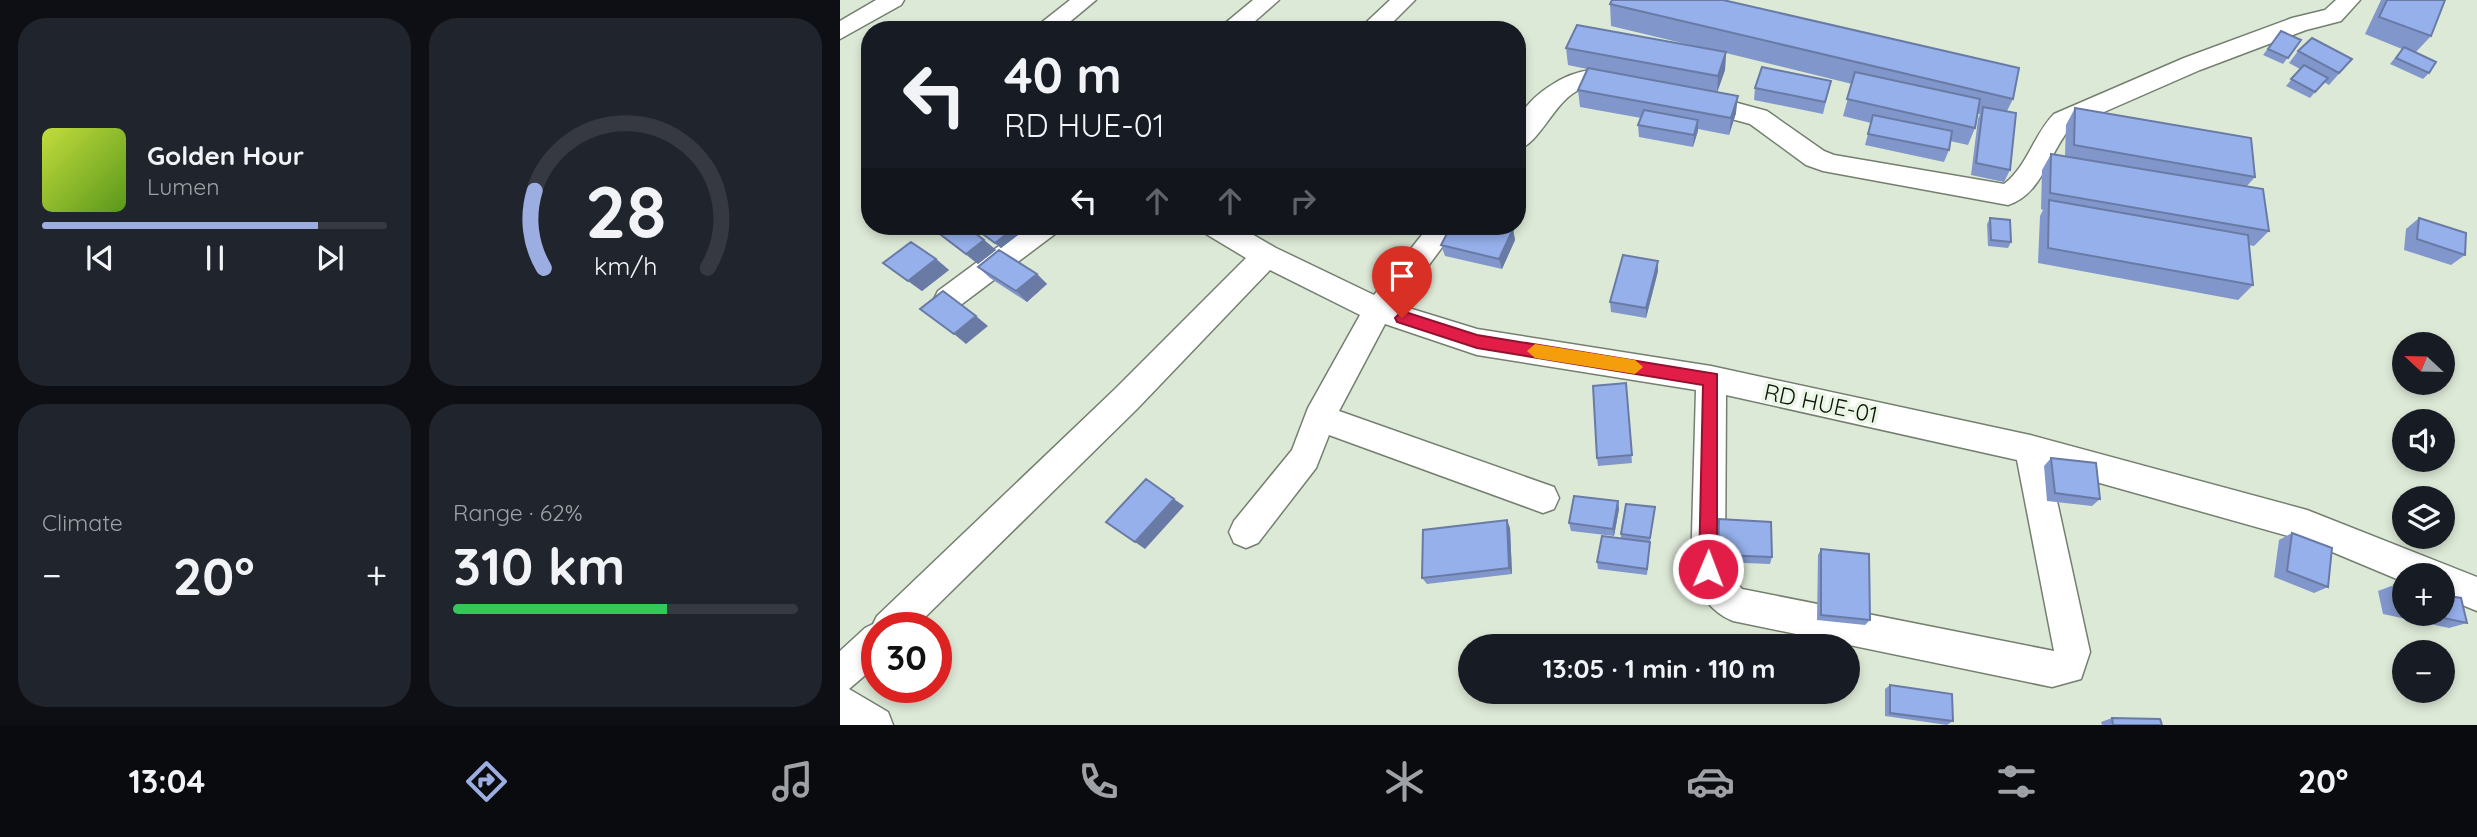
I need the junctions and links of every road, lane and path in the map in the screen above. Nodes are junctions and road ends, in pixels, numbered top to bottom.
1 (893, 0) edge
2 (1086, 0) edge
3 (1268, 0) edge
4 (1405, 0) edge
5 (2349, 0) edge
6 (1057, 21) edge
7 (1241, 21) edge
8 (1380, 21) edge
9 (850, 27) edge
10 (1639, 89) edge
11 (1677, 97) edge
12 (1526, 131) edge
13 (1033, 235) edge
14 (1231, 235) edge
15 (1438, 235) edge
16 (1266, 256) junction
17 (948, 299) edge
18 (1378, 310) junction
19 (1711, 379) junction
20 (1319, 418) junction
21 (2030, 449) junction
22 (1543, 498) dead end
23 (1246, 532) dead end
24 (2399, 563) edge
25 (2455, 585) edge
26 (2477, 594) edge
27 (906, 612) edge
28 (861, 655) edge
29 (840, 675) edge
30 (840, 704) edge
31 (875, 725) edge

1 - 9 street
2 - 6 street
3 - 7 street
4 - 8 street
5 - 11 street
10 - 12 street
13 - 17 street
14 - 16 street, RD HUE-01
15 - 18 street
16 - 18 street, RD HUE-01
16 - 27 street
18 - 19 street, RD HUE-01
18 - 20 street
19 - 21 street, RD HUE-01
19 - 21 street
20 - 22 street
20 - 23 street
21 - 24 street, RD HUE-01
25 - 26 street
28 - 29 street
30 - 31 street

